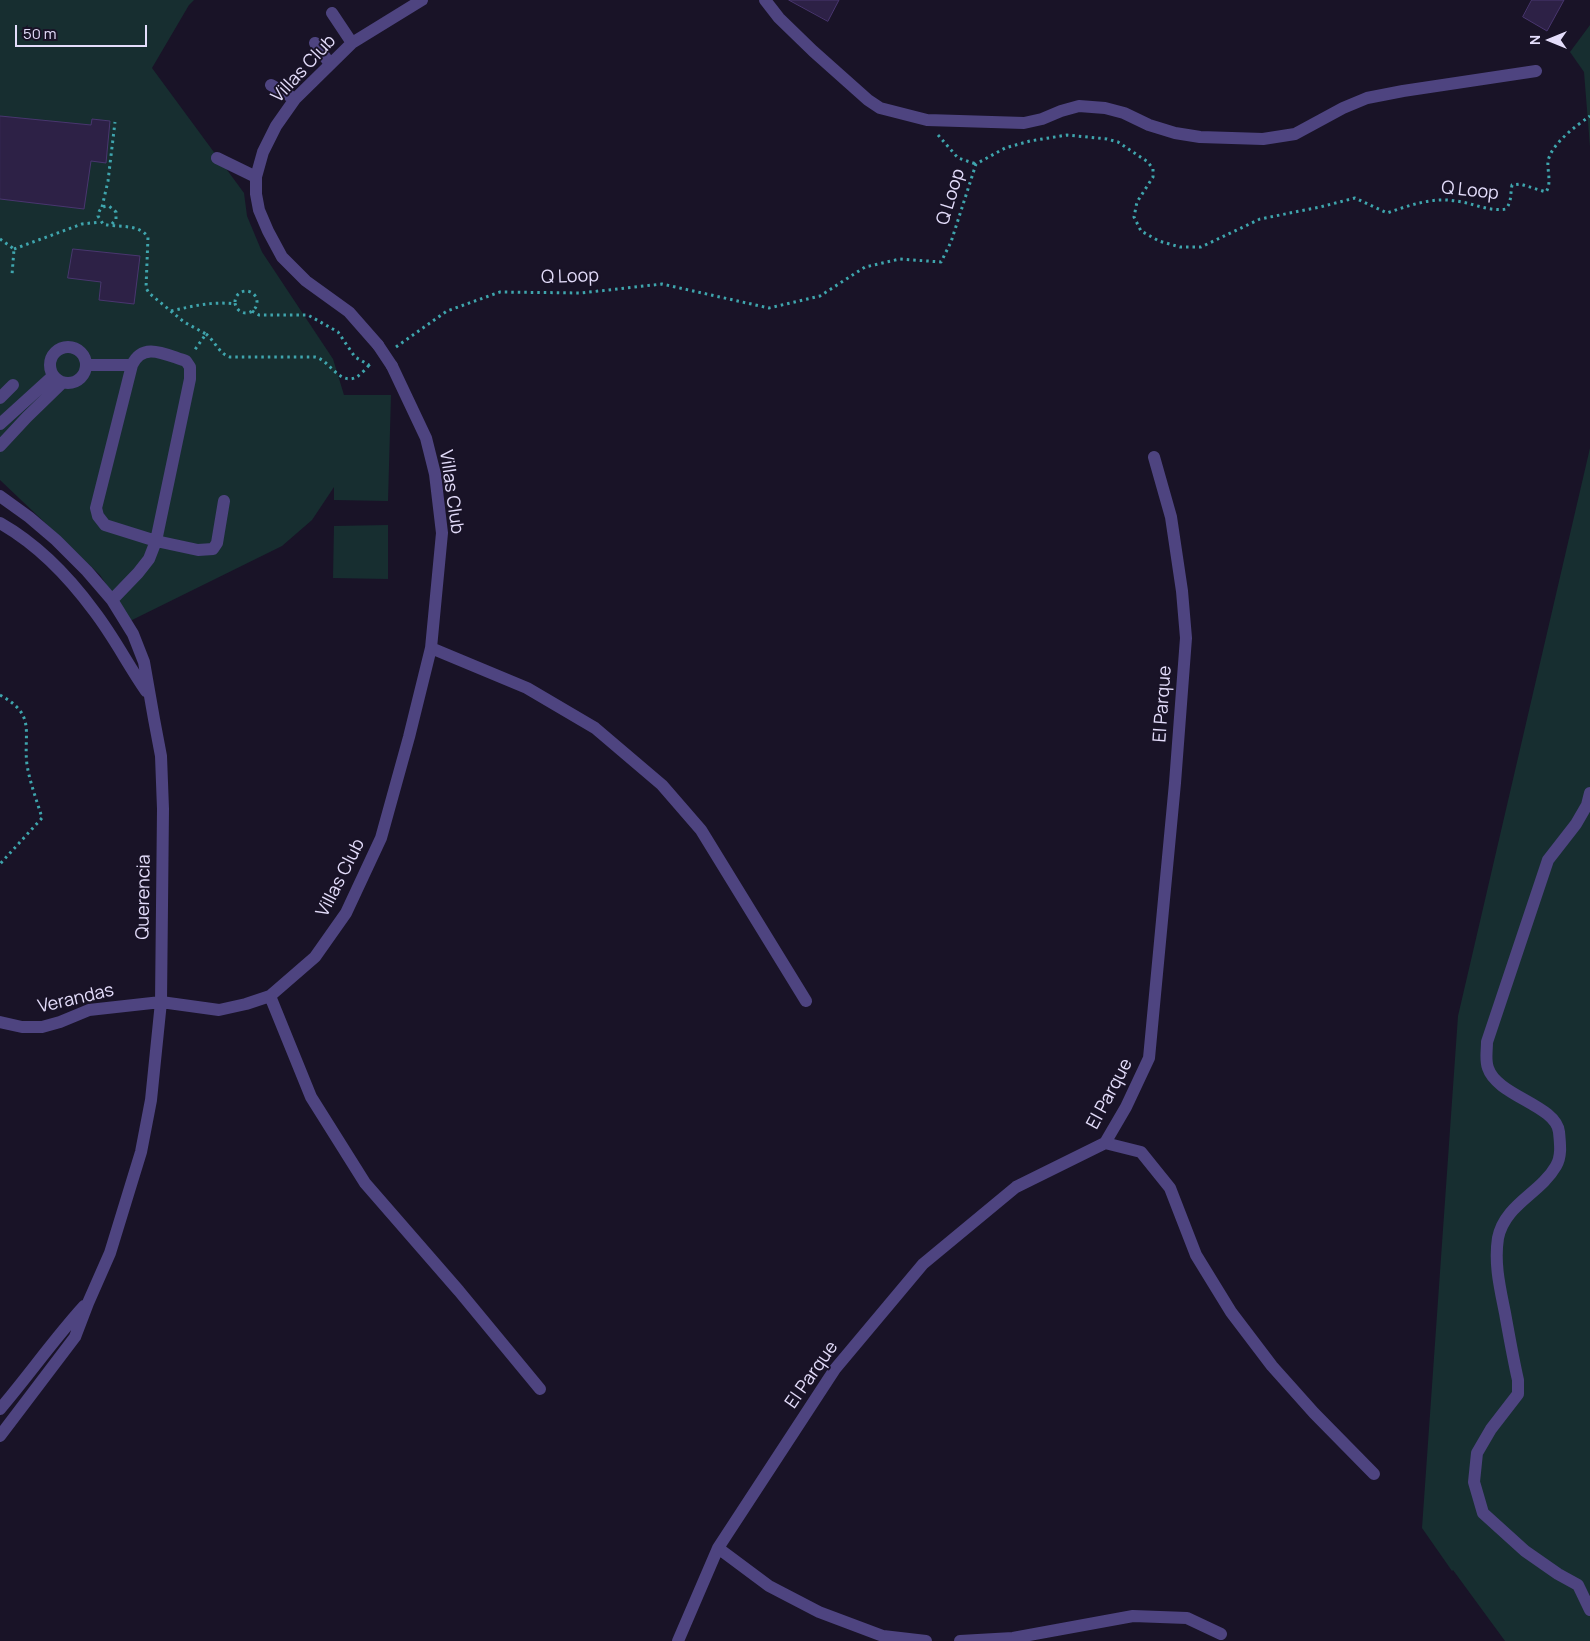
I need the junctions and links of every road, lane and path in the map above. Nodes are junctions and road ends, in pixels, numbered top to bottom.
1 (422, 0) edge
2 (765, 0) edge
3 (332, 13) dead end
4 (315, 43) dead end
5 (352, 43) junction
6 (330, 64) junction
7 (1536, 71) dead end
8 (271, 85) dead end
9 (295, 99) junction
10 (1590, 116) edge
11 (927, 120) junction
12 (115, 122) dead end
13 (217, 158) dead end
14 (976, 164) junction
15 (256, 176) junction
16 (102, 207) junction
17 (100, 222) junction
18 (112, 224) junction
19 (0, 239) edge
20 (14, 249) junction
21 (12, 275) dead end
22 (235, 304) junction
23 (170, 311) junction
24 (252, 312) junction
25 (206, 334) junction
26 (394, 348) dead end
27 (186, 360) junction
28 (377, 360) dead end
29 (87, 365) junction
30 (132, 365) junction
31 (369, 365) junction
32 (58, 379) junction
33 (13, 385) dead end
34 (0, 398) edge
35 (0, 424) edge
36 (0, 446) edge
37 (1154, 457) dead end
38 (0, 496) edge
39 (224, 501) dead end
40 (0, 523) edge
41 (156, 541) junction
42 (112, 600) junction
43 (431, 648) junction
44 (0, 695) edge
45 (149, 695) junction
46 (1590, 794) edge
47 (0, 864) edge
48 (270, 996) junction
49 (806, 1001) dead end
50 (161, 1002) junction
51 (0, 1022) edge
52 (1105, 1143) junction
53 (88, 1303) junction
54 (540, 1389) dead end
55 (0, 1409) edge
56 (0, 1436) edge
57 (1374, 1474) dead end
58 (718, 1548) junction
59 (1590, 1610) edge
60 (1221, 1634) dead end
61 (678, 1641) edge
62 (926, 1641) edge
63 (960, 1641) edge

1 - 5 street, Villas Club
2 - 11 street
3 - 5 street
4 - 6 street
5 - 6 street, Villas Club
6 - 9 street, Villas Club
7 - 11 street
8 - 9 street
9 - 15 street, Villas Club
10 - 14 path, Q Loop
11 - 14 path
12 - 16 path
13 - 15 street
14 - 26 path, Q Loop
15 - 43 street, Villas Club, bridge
16 - 17 path
16 - 18 path
17 - 18 path
17 - 20 path
18 - 23 path
19 - 20 path
20 - 21 path
22 - 23 path
22 - 24 path
22 - 24 path
23 - 25 path
24 - 31 path
25 - 27 path
25 - 31 path
27 - 30 street
27 - 41 street
28 - 31 path
29 - 30 street
29 - 32 street
29 - 32 street
30 - 41 street
32 - 35 street
32 - 36 street
33 - 34 street
37 - 52 street, El Parque
38 - 42 street, Querencia
39 - 41 street
40 - 45 street, Querencia
41 - 42 street
42 - 45 street, Querencia
43 - 48 street, Villas Club
43 - 49 street
44 - 47 path
45 - 50 street, Querencia
46 - 59 street
48 - 50 street, Villas Club
48 - 54 street
50 - 51 street, Verandas
50 - 53 street, Querencia
52 - 57 street
52 - 58 street, El Parque
53 - 55 street
53 - 56 street, Querencia
58 - 61 street, El Parque
58 - 62 street
60 - 63 street

